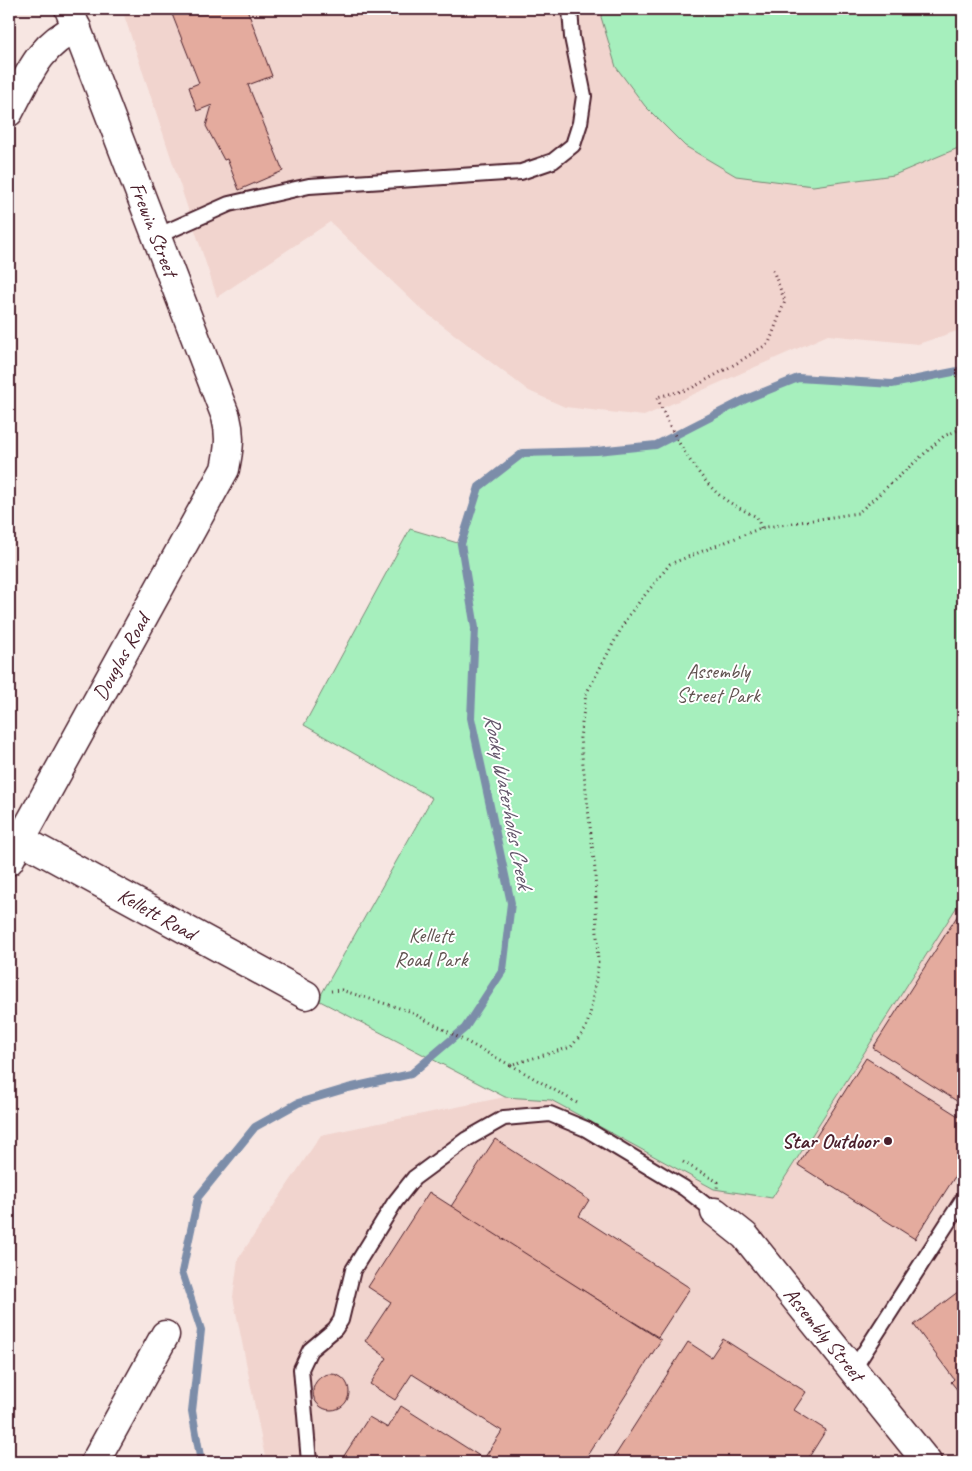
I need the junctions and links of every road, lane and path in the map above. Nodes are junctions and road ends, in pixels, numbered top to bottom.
1 (570, 9) edge
2 (73, 18) edge
3 (9, 112) edge
4 (157, 236) junction
5 (772, 268) dead end
6 (963, 428) edge
7 (229, 451) joint
8 (761, 528) junction
9 (13, 844) edge
10 (306, 995) joint
11 (963, 1199) edge
12 (714, 1212) joint
13 (165, 1335) dead end
14 (852, 1370) junction
15 (95, 1462) edge
16 (309, 1462) edge
17 (927, 1462) edge

1 - 4 lane
2 - 3 street
2 - 4 street, Frewin Street
4 - 7 street, Frewin Street
5 - 8 path
6 - 8 path
7 - 9 street, Douglas Road
8 - 10 path
9 - 10 street, Kellett Road
11 - 14 lane
12 - 14 street, Assembly Street
12 - 16 lane
13 - 15 street
14 - 17 street, Assembly Street

